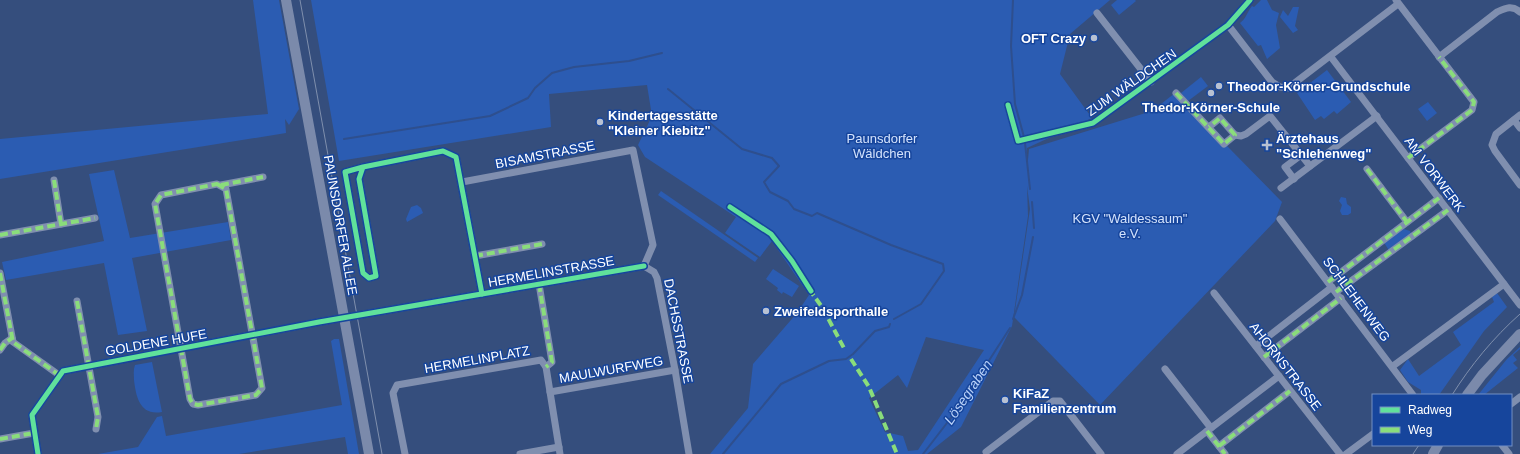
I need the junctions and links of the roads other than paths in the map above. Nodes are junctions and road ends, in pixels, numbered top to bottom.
1 (286, 0) edge
2 (1250, 0) edge
3 (1397, 2) edge
4 (1520, 12) edge
5 (1097, 13) dead end
6 (1228, 25) junction
7 (1331, 57) junction
8 (1439, 57) junction
9 (1151, 82) junction
10 (1176, 93) dead end
11 (1008, 105) dead end
12 (1377, 116) junction
13 (1517, 117) edge
14 (1209, 127) junction
15 (1520, 128) edge
16 (1235, 135) junction
17 (1301, 155) junction
18 (1408, 158) junction
19 (1310, 166) junction
20 (363, 167) junction
21 (1367, 170) dead end
22 (263, 177) dead end
23 (1294, 179) junction
24 (54, 180) dead end
25 (462, 182) junction
26 (222, 185) junction
27 (1520, 185) edge
28 (1281, 188) dead end
29 (1439, 198) junction
30 (1448, 210) junction
31 (95, 218) dead end
32 (1280, 219) dead end
33 (1407, 222) junction
34 (61, 224) junction
35 (0, 235) edge
36 (542, 244) dead end
37 (475, 256) junction
38 (644, 266) junction
39 (0, 273) edge
40 (539, 284) junction
41 (1504, 284) junction
42 (1334, 290) junction
43 (1214, 293) dead end
44 (482, 294) junction
45 (77, 301) dead end
46 (1520, 305) edge
47 (3, 308) edge
48 (345, 318) junction
49 (1520, 334) edge
50 (253, 336) junction
51 (12, 338) junction
52 (1256, 346) junction
53 (181, 349) junction
54 (0, 350) edge
55 (1264, 357) junction
56 (89, 365) junction
57 (1393, 366) junction
58 (546, 367) junction
59 (1165, 369) dead end
60 (675, 370) junction
61 (59, 375) junction
62 (1279, 376) junction
63 (1290, 391) junction
64 (550, 392) junction
65 (1412, 394) edge
66 (1468, 394) edge
67 (1520, 397) edge
68 (1512, 403) edge
69 (96, 429) dead end
70 (1209, 429) junction
71 (34, 433) junction
72 (1372, 435) edge
73 (0, 439) edge
74 (1219, 446) junction
75 (560, 451) edge
76 (986, 452) dead end
77 (38, 454) edge
78 (370, 454) edge
79 (405, 454) edge
80 (520, 454) edge
81 (689, 454) edge
82 (1101, 454) edge
83 (1177, 454) edge
84 (1225, 454) edge
85 (1340, 454) edge
86 (1346, 454) edge

1 - 48 main road, PAUNSDORFER ALLEE
2 - 6 street, ZUM WÄLDCHEN
3 - 7 street
3 - 8 street
4 - 8 street
5 - 9 street, ZUM WÄLDCHEN
6 - 7 street
6 - 9 street, ZUM WÄLDCHEN
7 - 12 street, AM VORWERK
8 - 18 street
9 - 11 street, ZUM WÄLDCHEN
10 - 14 street
12 - 18 street, AM VORWERK
12 - 19 street
13 - 15 street
13 - 27 street
14 - 16 street
14 - 16 street
16 - 17 street
17 - 19 street
17 - 23 street
18 - 29 street, AM VORWERK
19 - 23 street
20 - 20 street
20 - 25 street
21 - 33 street
22 - 26 street
23 - 28 street
24 - 34 street
25 - 37 street
25 - 38 street, BISAMSTRASSE
26 - 50 street
26 - 53 street
29 - 30 street, AM VORWERK
29 - 33 street
30 - 41 street, AM VORWERK
30 - 42 street
31 - 34 street
32 - 42 street, SCHLEHENWEG
33 - 42 street
34 - 35 street
36 - 37 street
37 - 44 street
38 - 40 street, HERMELINSTRASSE
38 - 60 street, DACHSSTRASSE
39 - 47 street
40 - 44 street, HERMELINSTRASSE
40 - 58 street, HERMELINPLATZ
41 - 46 street, AM VORWERK
41 - 57 street
42 - 52 street
42 - 55 street
42 - 57 street, SCHLEHENWEG
43 - 52 street, AHORNSTRASSE
44 - 48 street, HERMELINSTRASSE
45 - 56 street
47 - 51 street
48 - 50 street, GOLDENE HUFE
48 - 78 main road, PAUNSDORFER ALLEE
49 - 66 main road
50 - 53 street, GOLDENE HUFE
50 - 53 street
51 - 54 street
51 - 61 street
52 - 55 street, AHORNSTRASSE
53 - 56 street, GOLDENE HUFE
55 - 62 street, AHORNSTRASSE
56 - 61 street, GOLDENE HUFE
56 - 69 street
57 - 65 street, SCHLEHENWEG
58 - 64 street
58 - 79 street, HERMELINPLATZ
59 - 70 street
60 - 64 street, MAULWURFWEG
60 - 81 street, DACHSSTRASSE
61 - 71 street
62 - 63 street, AHORNSTRASSE
62 - 70 street
63 - 74 street
63 - 85 street, AHORNSTRASSE
64 - 75 street
67 - 68 street
70 - 74 street
70 - 83 street
71 - 73 street
71 - 77 street
72 - 86 street
74 - 84 street
75 - 80 street
76 - 82 street

